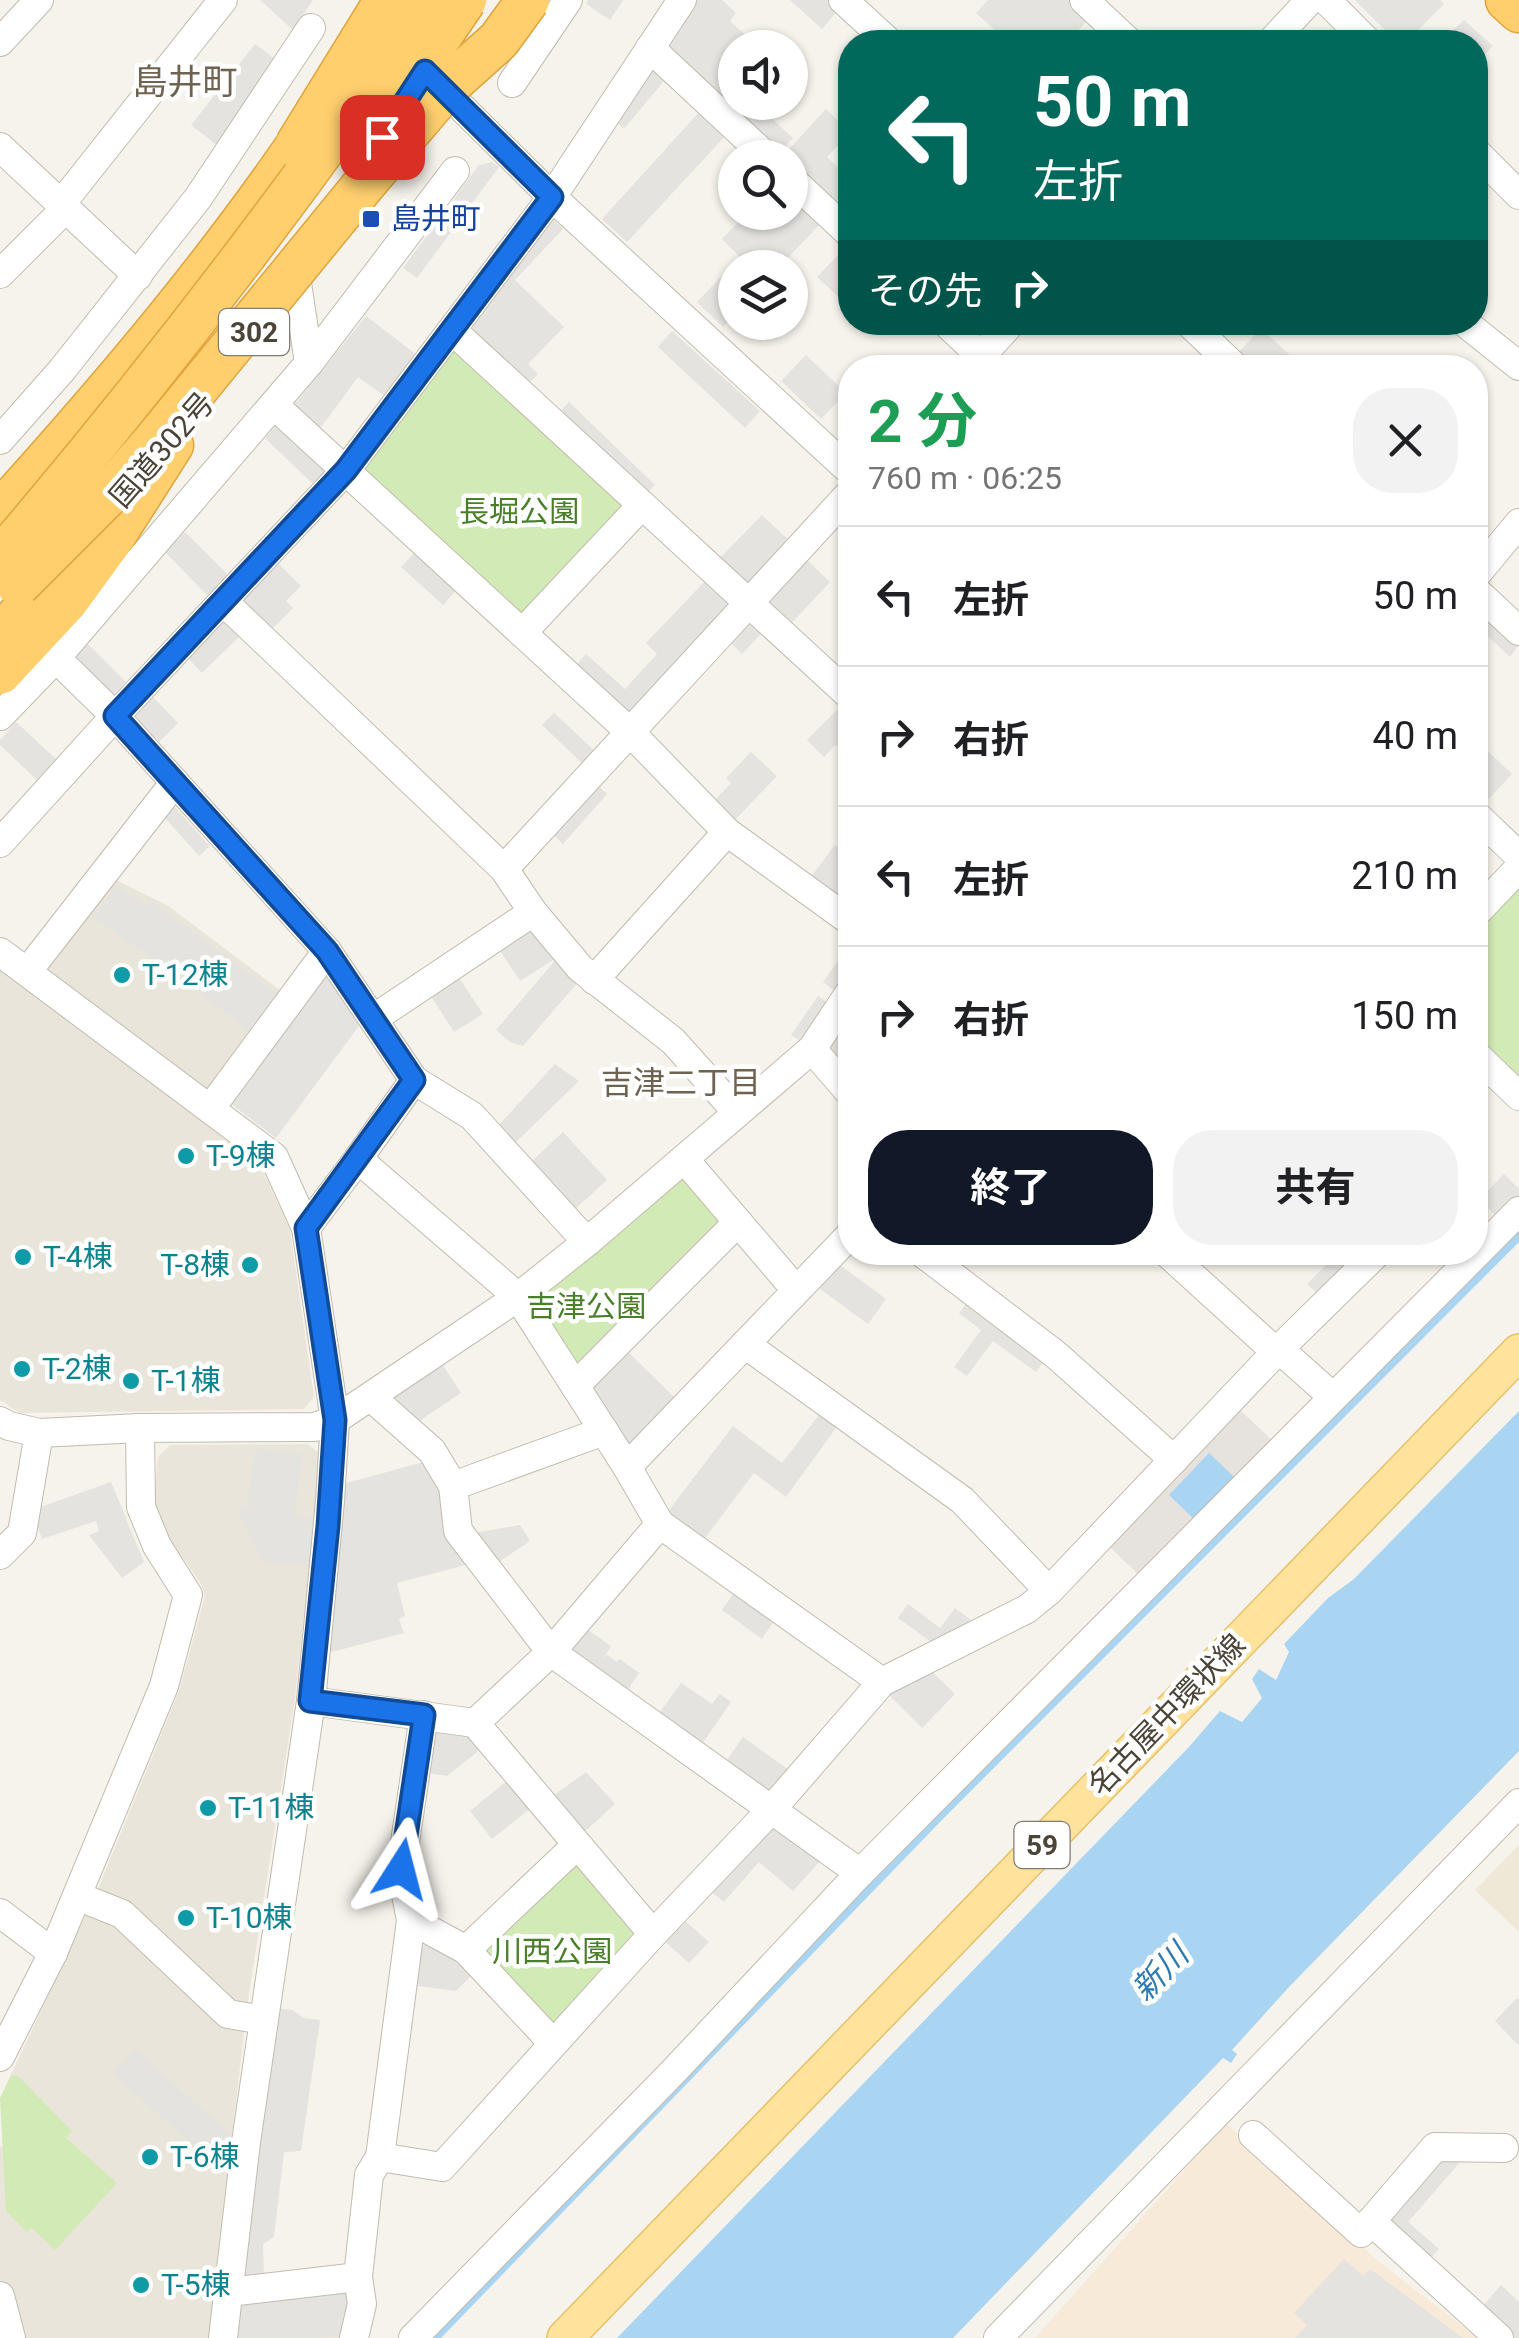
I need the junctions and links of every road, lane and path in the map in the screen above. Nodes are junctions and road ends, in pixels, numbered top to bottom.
1 (39, 0) edge
2 (223, 0) edge
3 (430, 0) edge
4 (465, 0) edge
5 (474, 0) edge
6 (507, 0) edge
7 (528, 0) edge
8 (568, 0) edge
9 (682, 0) edge
10 (844, 0) edge
11 (1084, 0) edge
12 (1310, 0) edge
13 (1326, 0) edge
14 (1496, 0) edge
15 (1507, 0) edge
16 (376, 5) edge
17 (1519, 10) edge
18 (1519, 21) edge
19 (311, 28) dead end
20 (876, 30) edge
21 (1116, 30) edge
22 (1282, 30) edge
23 (1356, 30) edge
24 (0, 42) edge
25 (650, 48) junction
26 (436, 78) junction
27 (512, 83) dead end
28 (749, 140) edge
29 (0, 147) edge
30 (1488, 164) edge
31 (455, 171) dead end
32 (808, 195) edge
33 (1519, 195) edge
34 (552, 197) junction
35 (198, 198) junction
36 (260, 199) junction
37 (63, 207) junction
38 (838, 223) edge
39 (296, 270) junction
40 (0, 274) edge
41 (138, 276) junction
42 (453, 331) junction
43 (956, 335) edge
44 (1202, 335) edge
45 (1480, 335) edge
46 (973, 355) edge
47 (1222, 355) edge
48 (164, 359) junction
49 (310, 362) junction
50 (1519, 366) edge
51 (274, 404) junction
52 (0, 440) edge
53 (172, 445) junction
54 (838, 460) edge
55 (346, 470) junction
56 (642, 505) junction
57 (838, 507) edge
58 (0, 512) edge
59 (1519, 524) edge
60 (1488, 561) edge
61 (6, 583) edge
62 (225, 602) junction
63 (1488, 602) edge
64 (749, 603) junction
65 (1519, 631) edge
66 (522, 632) junction
67 (0, 637) edge
68 (56, 658) junction
69 (0, 672) edge
70 (838, 685) edge
71 (0, 716) edge
72 (115, 716) junction
73 (630, 732) junction
74 (175, 782) junction
75 (1488, 826) edge
76 (727, 832) junction
77 (0, 843) edge
78 (1519, 856) edge
79 (1519, 868) edge
80 (504, 869) junction
81 (1488, 900) edge
82 (533, 912) junction
83 (838, 912) edge
84 (327, 951) junction
85 (0, 952) edge
86 (27, 972) junction
87 (594, 980) junction
88 (838, 1010) edge
89 (373, 1019) junction
90 (812, 1049) junction
91 (1488, 1066) edge
92 (838, 1079) edge
93 (414, 1080) junction
94 (1519, 1096) edge
95 (210, 1108) junction
96 (736, 1111) junction
97 (358, 1158) junction
98 (685, 1160) junction
99 (1519, 1211) edge
100 (738, 1222) junction
101 (306, 1228) junction
102 (588, 1242) junction
103 (1488, 1242) edge
104 (838, 1247) edge
105 (938, 1265) edge
106 (1181, 1265) edge
107 (1365, 1265) edge
108 (1464, 1265) edge
109 (796, 1290) junction
110 (518, 1297) junction
111 (745, 1344) junction
112 (1278, 1351) junction
113 (1519, 1352) edge
114 (575, 1386) junction
115 (1332, 1396) junction
116 (372, 1398) junction
117 (0, 1420) edge
118 (335, 1420) junction
119 (140, 1428) junction
120 (604, 1431) junction
121 (39, 1433) junction
122 (1174, 1460) junction
123 (627, 1467) junction
124 (453, 1486) junction
125 (660, 1524) junction
126 (0, 1555) edge
127 (1049, 1591) junction
128 (551, 1652) junction
129 (882, 1682) junction
130 (310, 1701) junction
131 (424, 1715) junction
132 (475, 1724) junction
133 (1519, 1803) edge
134 (771, 1810) junction
135 (577, 1844) junction
136 (860, 1873) junction
137 (77, 1896) junction
138 (0, 1913) edge
139 (411, 1920) junction
140 (653, 1934) junction
141 (466, 1950) junction
142 (53, 1953) junction
143 (263, 2020) junction
144 (553, 2043) junction
145 (0, 2057) edge
146 (1253, 2135) dead end
147 (1514, 2150) edge
148 (380, 2158) junction
149 (1371, 2221) junction
150 (358, 2277) junction
151 (229, 2292) junction
152 (0, 2296) edge
153 (11, 2338) edge
154 (223, 2338) edge
155 (354, 2338) edge
156 (413, 2338) edge
157 (565, 2338) edge
158 (998, 2338) edge
159 (1500, 2338) edge

1 - 24 street
2 - 37 street
3 - 48 highway, bridge
4 - 61 highway, bridge
5 - 26 highway, 国道302号 / 302
6 - 26 highway, bridge
7 - 26 highway, bridge
8 - 27 street
9 - 25 street
10 - 20 street
11 - 21 street
12 - 22 street
13 - 23 street
14 - 18 main road
15 - 17 highway
16 - 26 street
16 - 36 highway, 302
16 - 48 highway, bridge
19 - 35 street
25 - 28 street
25 - 34 street
26 - 34 street
26 - 39 highway, 国道302号 / 302
26 - 61 highway, bridge
29 - 37 street
30 - 33 street
31 - 49 street
32 - 38 street
34 - 42 street
34 - 54 street
35 - 36 street
35 - 41 street
36 - 58 highway, 302
37 - 40 street
37 - 41 street
39 - 49 street
39 - 53 highway, 国道302号 / 302
41 - 52 street
42 - 55 street
42 - 56 street
43 - 46 street
44 - 47 street
45 - 50 street
48 - 61 highway, bridge
49 - 51 street
51 - 55 street
51 - 68 street
53 - 67 highway, 国道302号 / 302
53 - 69 highway
55 - 62 street
55 - 66 street
56 - 64 street
56 - 66 street
57 - 64 street
59 - 60 street
62 - 72 street
62 - 80 street
63 - 65 street
64 - 70 street
64 - 73 street
66 - 73 street
68 - 71 street
68 - 72 street
72 - 74 street
72 - 77 street
73 - 76 street
73 - 80 street
74 - 84 street
74 - 86 street
75 - 78 street
76 - 83 street
76 - 87 street
79 - 81 street
80 - 82 street
82 - 87 street
82 - 89 street
84 - 89 street
84 - 95 street
85 - 86 street
86 - 95 street
87 - 96 street
88 - 90 street
89 - 93 street
90 - 92 street
90 - 96 street
91 - 94 street
93 - 97 street
93 - 102 street
95 - 101 street
96 - 98 street
97 - 101 street
97 - 110 street
98 - 100 street
98 - 102 street
99 - 103 street
100 - 109 street
100 - 114 street
101 - 118 street
102 - 110 street
104 - 109 street
105 - 122 street
106 - 112 street
107 - 112 street
108 - 115 street
109 - 111 street
110 - 114 street
110 - 116 street
111 - 123 street
111 - 127 street
112 - 115 street
112 - 122 street
113 - 157 main road, 名古屋中環状線 / 59
114 - 120 street
115 - 136 street
116 - 118 street
116 - 124 street
117 - 121 street
118 - 119 street
118 - 130 street
119 - 121 street
119 - 137 street
120 - 123 street
120 - 124 street
121 - 126 street
122 - 127 street
123 - 125 street
124 - 128 street
125 - 128 street
125 - 129 street
127 - 129 street
128 - 132 street
128 - 134 street
129 - 134 street
130 - 131 street
130 - 143 street
131 - 132 street
131 - 139 street
132 - 135 street
133 - 158 street
134 - 136 street
134 - 140 street
135 - 140 street
135 - 141 street
136 - 156 street
137 - 142 street
137 - 143 street
138 - 142 street
139 - 141 street
139 - 148 street
140 - 144 street
141 - 144 street
142 - 145 street
143 - 151 street
144 - 148 street
146 - 149 street
147 - 149 street
148 - 150 street
149 - 159 street
150 - 151 street
150 - 155 street
151 - 154 street
152 - 153 street

